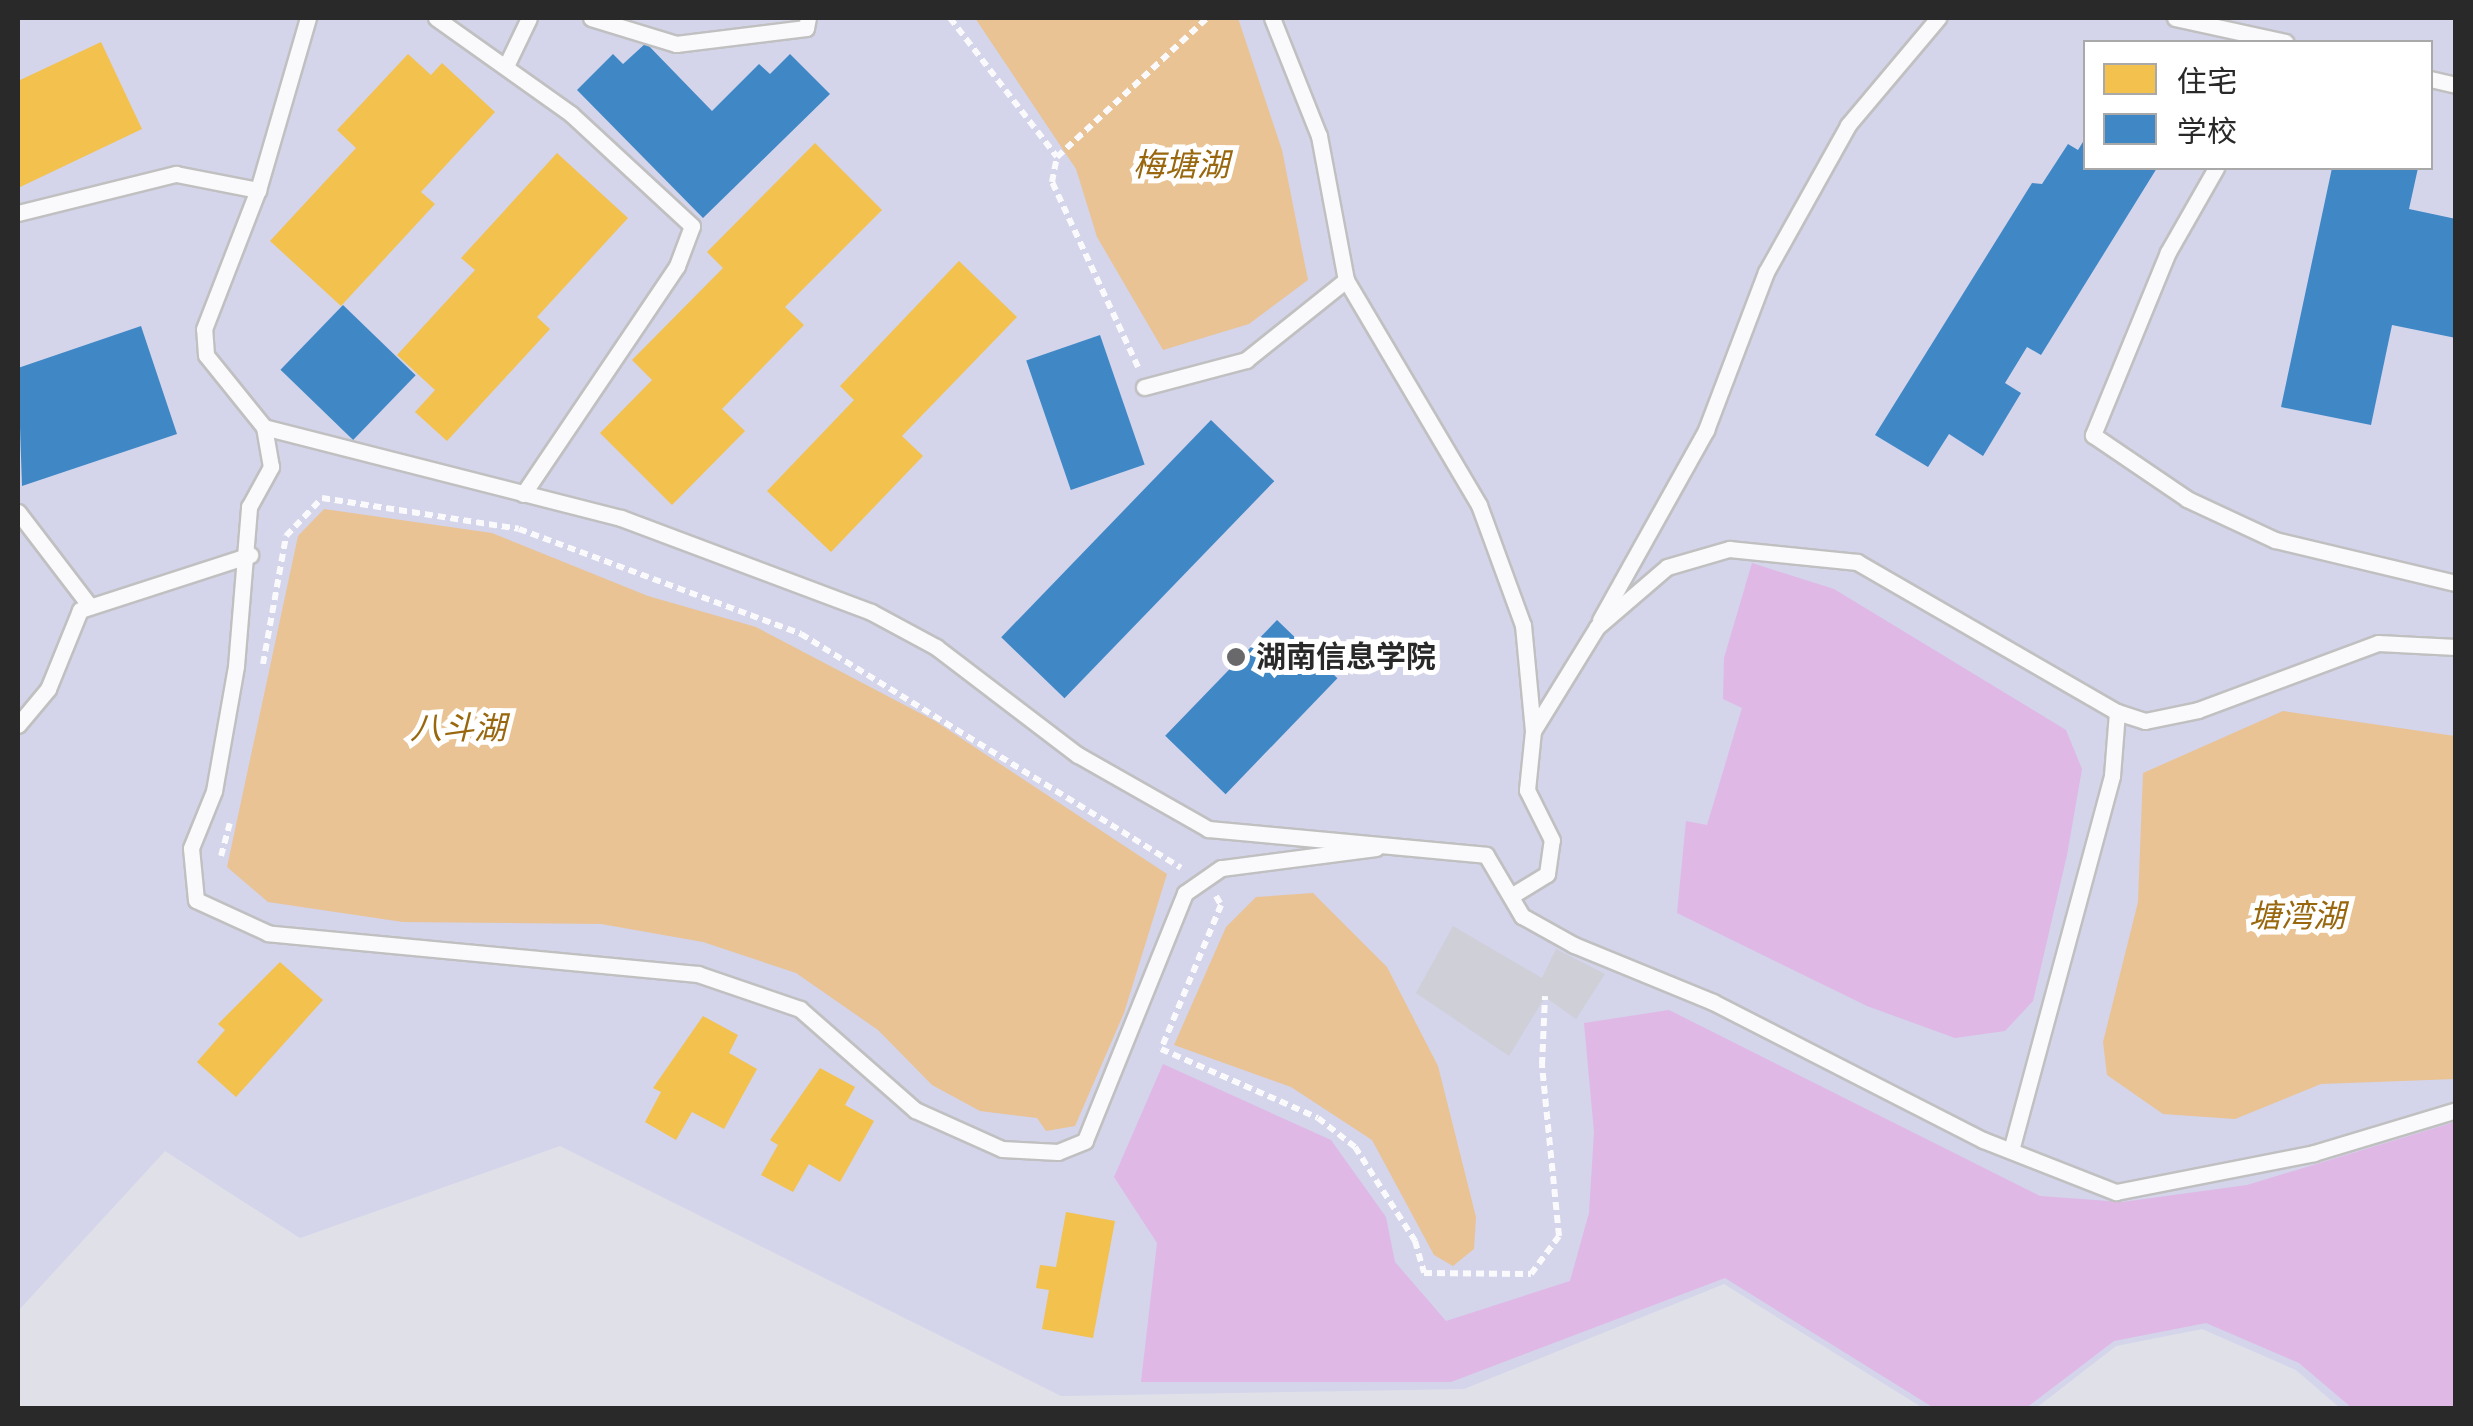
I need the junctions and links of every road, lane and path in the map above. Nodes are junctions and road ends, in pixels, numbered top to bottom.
1 (308, 18) edge
2 (436, 18) edge
3 (529, 18) edge
4 (591, 18) edge
5 (808, 18) edge
6 (950, 18) edge
7 (1207, 18) edge
8 (1272, 18) edge
9 (1938, 18) edge
10 (2174, 18) edge
11 (2245, 38) edge
12 (506, 66) junction
13 (1056, 157) junction
14 (2215, 170) edge
15 (258, 190) junction
16 (18, 213) edge
17 (1346, 280) junction
18 (1144, 387) joint
19 (264, 427) junction
20 (523, 494) junction
21 (18, 512) edge
22 (250, 554) junction
23 (2456, 583) edge
24 (89, 605) junction
25 (1597, 627) junction
26 (2456, 648) edge
27 (259, 683) dead end
28 (2118, 712) junction
29 (18, 725) edge
30 (1533, 731) junction
31 (232, 816) dead end
32 (1376, 848) junction
33 (221, 856) dead end
34 (1206, 878) junction
35 (1511, 896) junction
36 (1545, 996) dead end
37 (2456, 1110) edge
38 (2010, 1150) junction

1 - 15 lane
2 - 12 lane
3 - 12 lane
4 - 5 lane
6 - 13 path
7 - 13 path
8 - 17 lane
9 - 25 lane
10 - 11 lane
12 - 20 lane
13 - 18 path
14 - 23 lane
15 - 16 lane
15 - 19 lane
17 - 18 lane
17 - 30 lane
19 - 20 lane
19 - 22 lane
20 - 32 lane
21 - 24 lane
22 - 24 lane
22 - 34 lane
24 - 29 lane
25 - 28 lane
25 - 30 lane
26 - 28 lane
27 - 34 path
28 - 38 lane
30 - 35 lane
31 - 33 path
32 - 34 lane
32 - 35 lane
34 - 36 path
35 - 38 lane
37 - 38 lane

